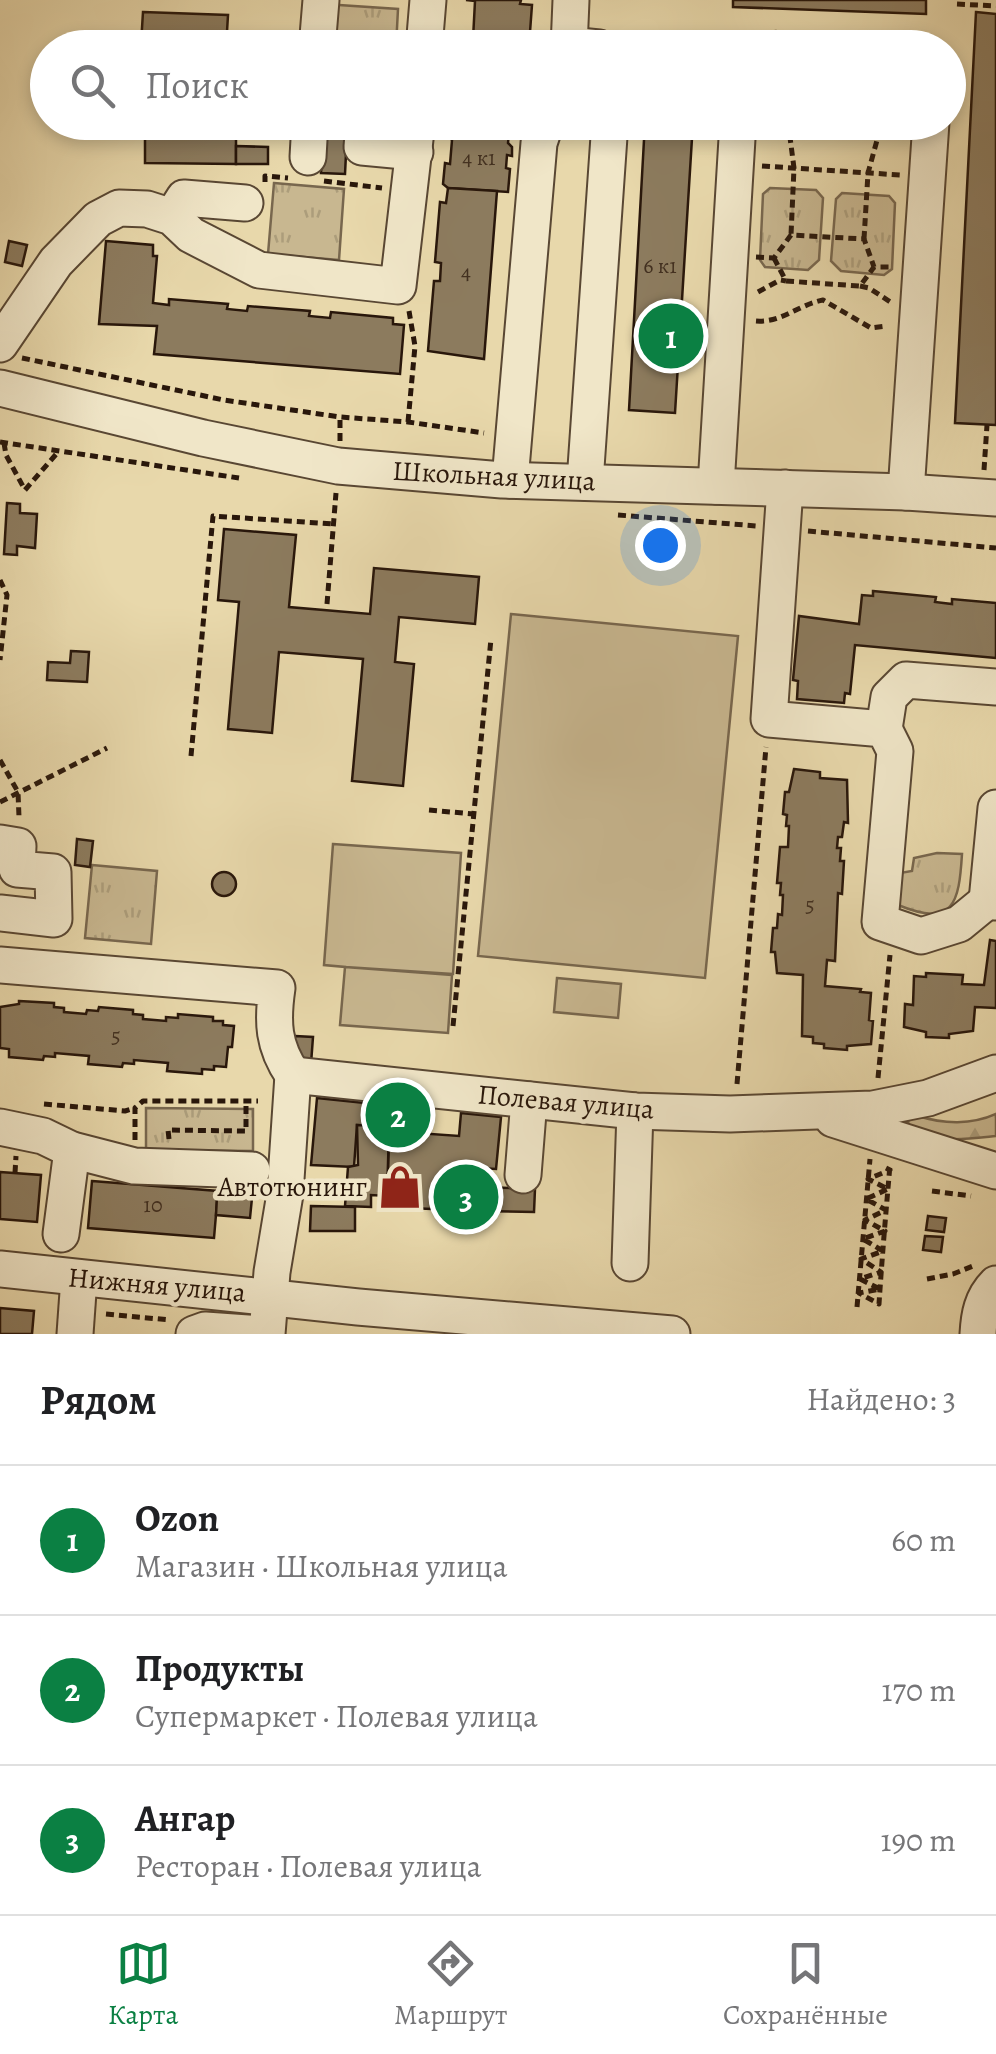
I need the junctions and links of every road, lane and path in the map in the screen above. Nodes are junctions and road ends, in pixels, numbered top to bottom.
1 (320, 0) edge
2 (428, 0) edge
3 (564, 1) edge
4 (957, 4) dead end
5 (996, 6) edge
6 (318, 30) edge
7 (426, 30) edge
8 (573, 30) edge
9 (363, 140) edge
10 (401, 140) edge
11 (416, 140) edge
12 (540, 140) edge
13 (609, 140) edge
14 (737, 140) edge
15 (790, 140) edge
16 (877, 140) edge
17 (930, 140) edge
18 (308, 160) edge
19 (735, 164) junction
20 (794, 168) junction
21 (868, 173) junction
22 (928, 177) junction
23 (255, 190) joint
24 (408, 192) junction
25 (172, 217) junction
26 (790, 235) junction
27 (864, 239) junction
28 (730, 256) junction
29 (774, 258) junction
30 (874, 266) junction
31 (921, 268) junction
32 (786, 281) junction
33 (398, 286) junction
34 (860, 286) junction
35 (749, 304) dead end
36 (896, 308) dead end
37 (752, 320) dead end
38 (889, 325) dead end
39 (9, 350) edge
40 (0, 388) edge
41 (340, 417) junction
42 (408, 422) junction
43 (987, 425) dead end
44 (512, 434) junction
45 (0, 442) edge
46 (340, 448) dead end
47 (58, 452) dead end
48 (338, 476) dead end
49 (510, 480) junction
50 (586, 482) junction
51 (716, 486) junction
52 (785, 488) junction
53 (990, 488) edge
54 (906, 492) junction
55 (334, 524) junction
56 (0, 580) edge
57 (327, 604) dead end
58 (491, 639) dead end
59 (0, 660) edge
60 (996, 688) edge
61 (768, 718) junction
62 (884, 729) junction
63 (107, 748) dead end
64 (191, 756) dead end
65 (0, 760) edge
66 (18, 792) junction
67 (0, 802) edge
68 (996, 808) edge
69 (429, 810) dead end
70 (472, 814) junction
71 (0, 844) edge
72 (991, 901) edge
73 (0, 913) edge
74 (893, 927) junction
75 (0, 966) edge
76 (453, 1026) dead end
77 (996, 1073) edge
78 (293, 1075) junction
79 (878, 1078) dead end
80 (530, 1100) junction
81 (246, 1101) junction
82 (258, 1101) dead end
83 (735, 1102) dead end
84 (40, 1104) dead end
85 (136, 1108) junction
86 (635, 1111) junction
87 (818, 1114) junction
88 (0, 1127) edge
89 (871, 1146) dead end
90 (72, 1150) junction
91 (891, 1152) dead end
92 (880, 1155) dead end
93 (870, 1158) junction
94 (152, 1166) junction
95 (252, 1170) dead end
96 (890, 1170) junction
97 (523, 1175) dead end
98 (868, 1179) junction
99 (984, 1183) edge
100 (888, 1190) junction
101 (932, 1191) dead end
102 (866, 1199) junction
103 (886, 1210) junction
104 (865, 1220) junction
105 (885, 1231) junction
106 (60, 1234) dead end
107 (863, 1239) junction
108 (883, 1251) junction
109 (862, 1259) junction
110 (630, 1263) dead end
111 (0, 1269) edge
112 (881, 1272) junction
113 (988, 1272) edge
114 (78, 1278) junction
115 (860, 1279) junction
116 (927, 1279) dead end
117 (880, 1289) junction
118 (858, 1293) junction
119 (270, 1296) junction
120 (857, 1307) dead end
121 (75, 1334) edge
122 (194, 1334) edge
123 (265, 1334) edge
124 (672, 1334) edge
125 (978, 1334) edge

1 - 6 street
2 - 7 street
3 - 8 street
4 - 5 path
9 - 10 street
11 - 24 street
12 - 44 street
13 - 50 street
14 - 19 street
15 - 20 path
16 - 21 path
17 - 22 street
18 - 23 path
18 - 24 path
19 - 20 path
19 - 28 street
20 - 21 path
20 - 26 path
21 - 22 path
21 - 27 path
22 - 31 street
23 - 25 street
24 - 33 street
25 - 33 street
25 - 39 street
26 - 27 path
26 - 29 path
27 - 30 path
28 - 29 path
28 - 51 street
29 - 32 path
30 - 31 path
30 - 34 path
31 - 54 street
32 - 34 path
32 - 35 path
33 - 42 path
34 - 36 path
37 - 38 path
39 - 41 path
40 - 49 street, Школьная улица
41 - 42 path
41 - 46 path
42 - 44 path
43 - 53 path
44 - 49 street
45 - 47 path
48 - 55 path
49 - 50 street, Школьная улица
50 - 51 street, Школьная улица
51 - 52 street, Школьная улица
52 - 54 street, Школьная улица
52 - 61 street
53 - 54 street, Школьная улица
55 - 57 path
55 - 64 path
56 - 59 path
58 - 70 path
60 - 62 street
61 - 62 street
61 - 83 path
62 - 74 street
63 - 66 path
65 - 66 path
66 - 67 path
68 - 72 street
69 - 70 path
70 - 76 path
71 - 73 street
72 - 74 street
74 - 79 path
75 - 78 street
77 - 87 street, Полевая улица
78 - 80 street, Полевая улица
78 - 119 street
80 - 86 street, Полевая улица
80 - 97 street
81 - 82 path
81 - 85 path
81 - 94 path
84 - 85 path
85 - 94 path
86 - 87 street, Полевая улица
86 - 110 street
87 - 99 street
88 - 90 street
89 - 93 path
90 - 94 street
90 - 106 street
91 - 96 path
92 - 93 path
93 - 96 path
93 - 98 path
94 - 95 street
96 - 98 path
96 - 100 path
98 - 100 path
98 - 102 path
99 - 101 path
100 - 102 path
100 - 103 path
102 - 103 path
102 - 104 path
103 - 104 path
103 - 105 path
104 - 105 path
104 - 107 path
105 - 107 path
105 - 108 path
107 - 108 path
107 - 109 path
108 - 109 path
108 - 112 path
109 - 112 path
109 - 115 path
111 - 114 street, Нижняя улица
112 - 115 path
112 - 117 path
113 - 116 path
113 - 125 street
114 - 119 street, Нижняя улица
114 - 121 street
115 - 117 path
115 - 118 path
117 - 118 path
117 - 118 path
118 - 120 path
119 - 123 street
119 - 124 street, Нижняя улица
122 - 123 street

